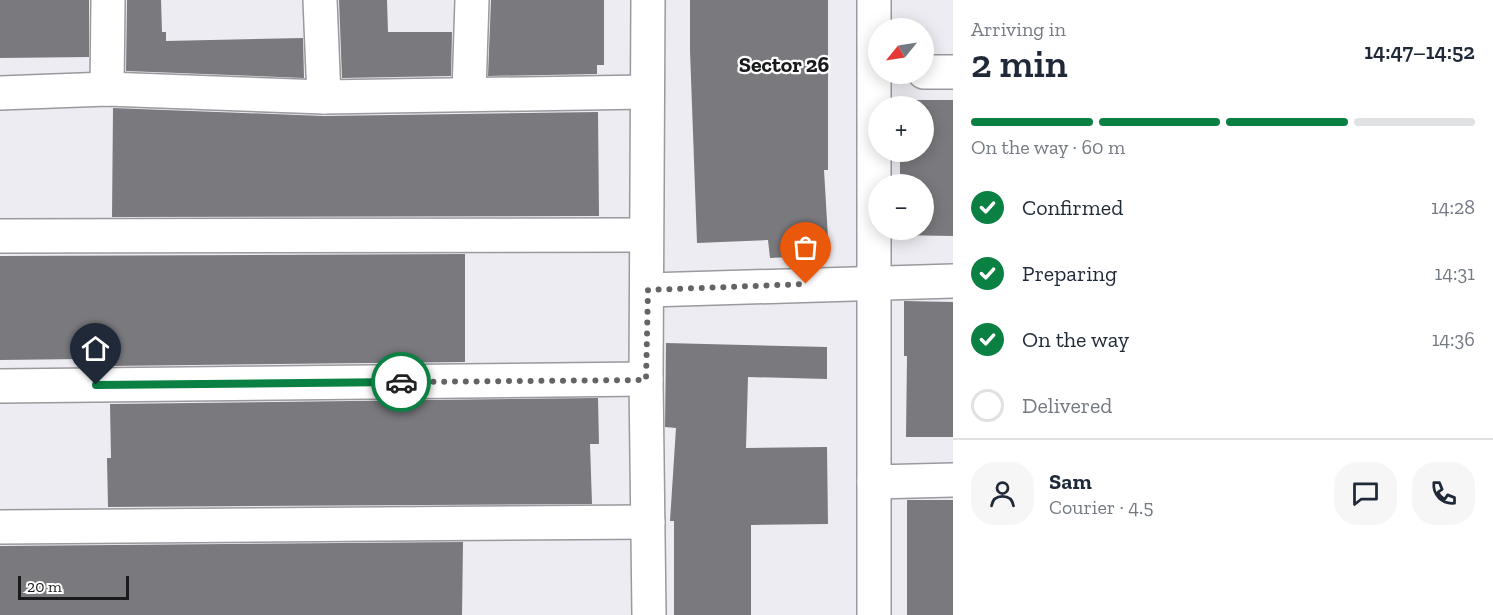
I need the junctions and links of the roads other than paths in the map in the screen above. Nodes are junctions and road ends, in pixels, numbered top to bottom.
1 (108, 0) edge
2 (320, 0) edge
3 (472, 0) edge
4 (648, 0) edge
5 (874, 0) edge
6 (875, 18) edge
7 (934, 72) edge
8 (953, 72) edge
9 (877, 84) edge
10 (107, 89) junction
11 (469, 92) junction
12 (647, 92) junction
13 (0, 93) edge
14 (324, 97) junction
15 (0, 236) edge
16 (646, 236) junction
17 (953, 281) edge
18 (874, 282) junction
19 (648, 290) junction
20 (646, 380) junction
21 (0, 386) edge
22 (953, 480) edge
23 (874, 482) junction
24 (648, 522) junction
25 (0, 527) edge
26 (649, 615) edge
27 (874, 615) edge

1 - 10 street
2 - 14 street
3 - 11 street
4 - 12 street
5 - 6 street
7 - 8 street
9 - 18 street
10 - 13 street
10 - 14 street
11 - 12 street
11 - 14 street
12 - 16 street
15 - 16 street
16 - 19 street
17 - 18 street
18 - 19 street
18 - 23 street
19 - 20 street
20 - 21 street
20 - 24 street
22 - 23 street
23 - 27 street
24 - 25 street
24 - 26 street

